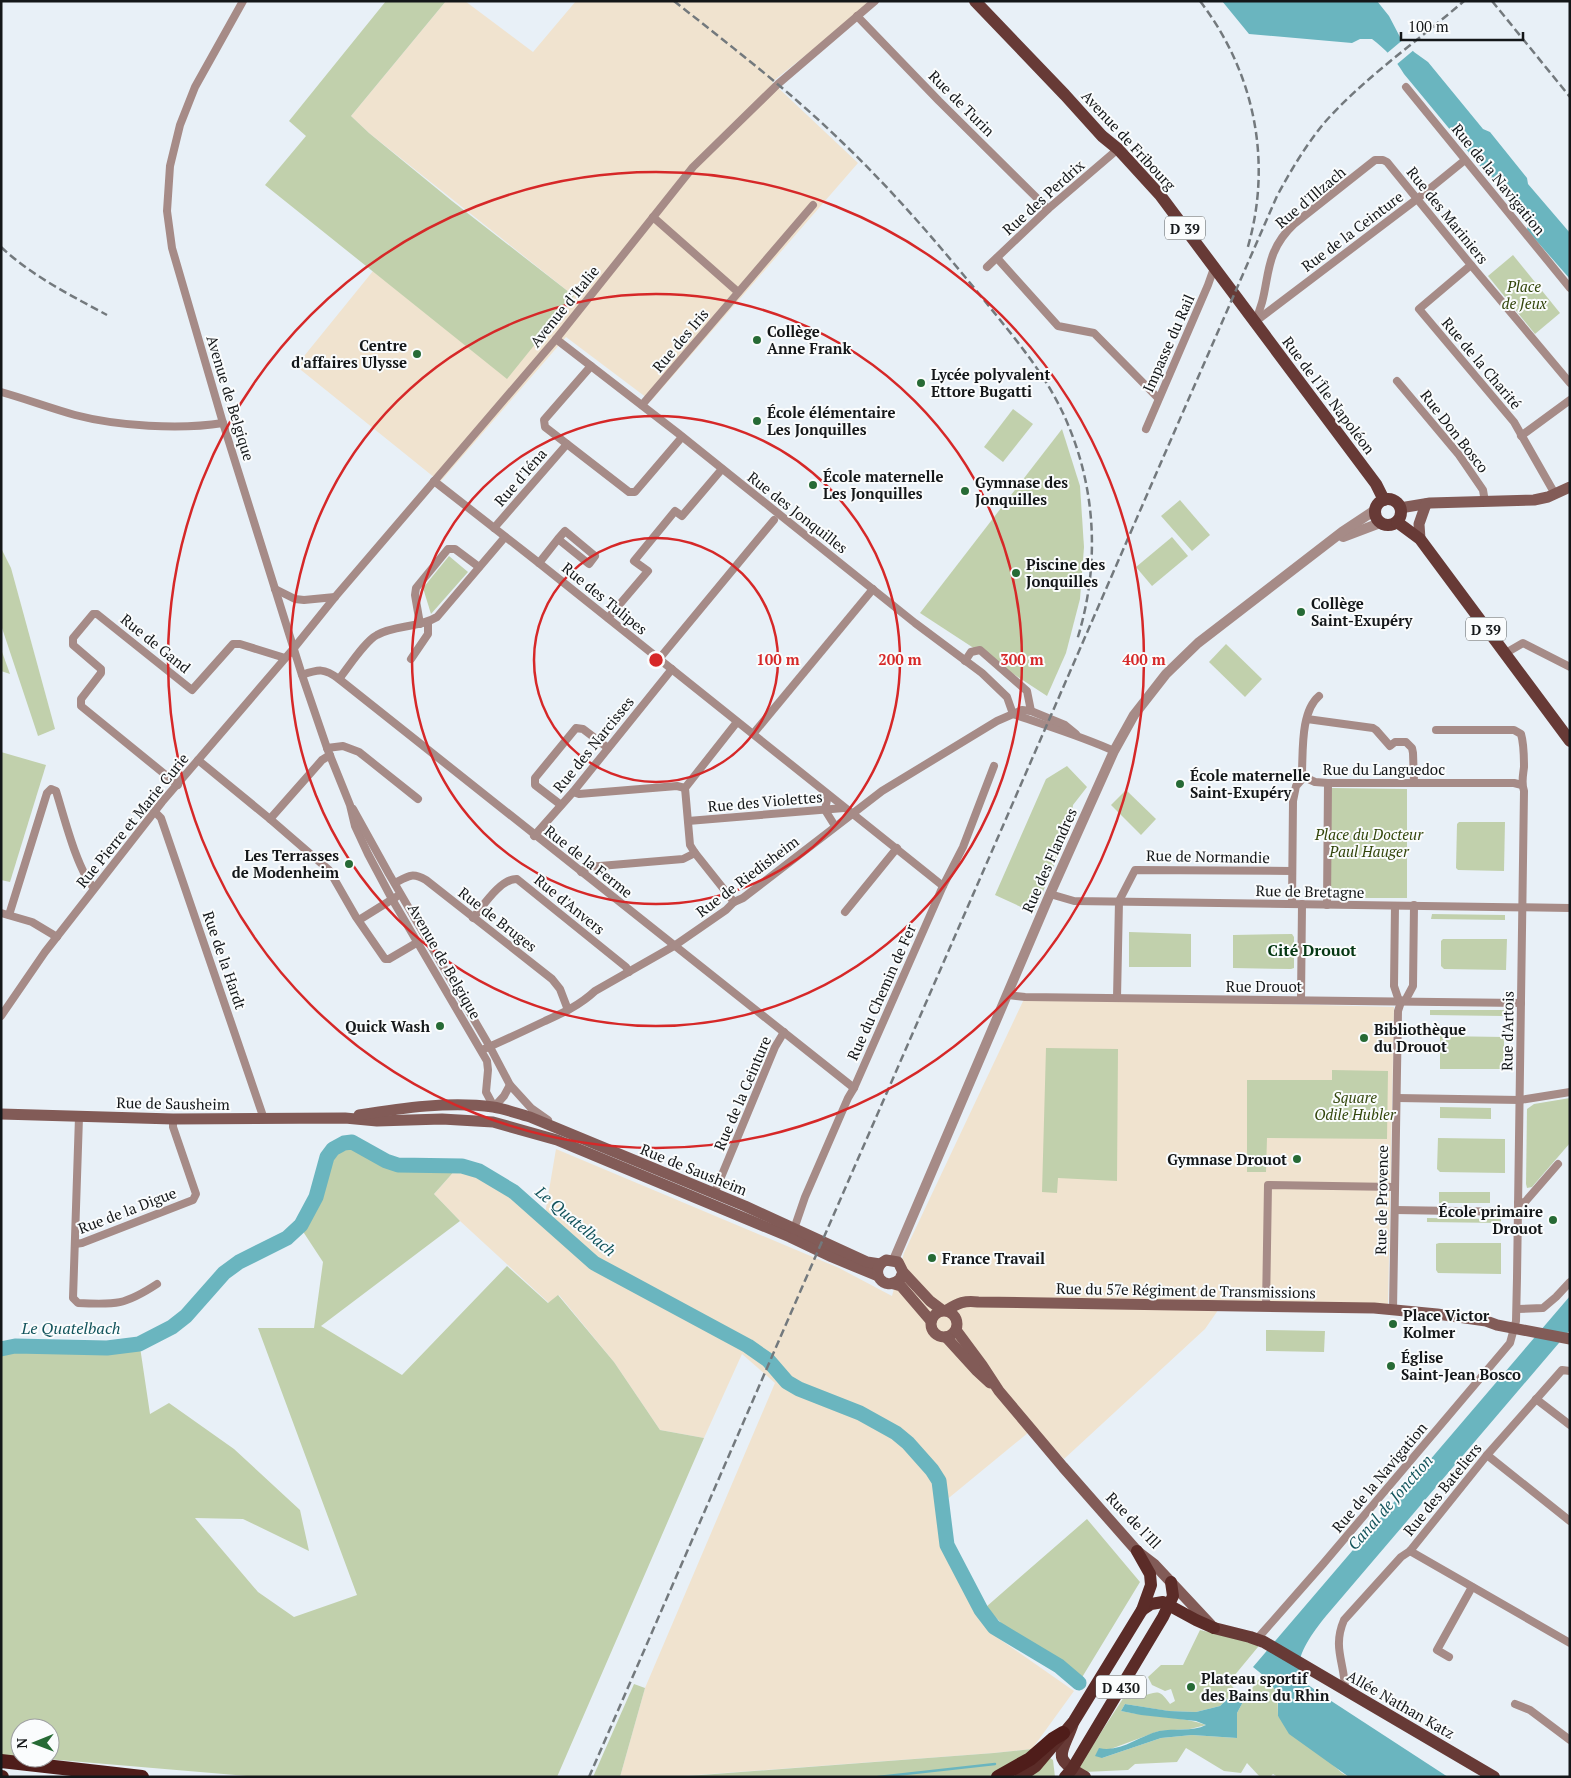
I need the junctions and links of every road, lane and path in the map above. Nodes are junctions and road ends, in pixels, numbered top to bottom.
1 (243, 1) edge
2 (875, 1) edge
3 (975, 1) edge
4 (986, 1) edge
5 (857, 16) junction
6 (1406, 87) dead end
7 (1118, 149) junction
8 (1380, 159) joint
9 (1465, 160) junction
10 (1417, 199) junction
11 (813, 205) dead end
12 (1048, 209) junction
13 (653, 217) junction
14 (997, 258) junction
15 (1471, 265) junction
16 (987, 267) dead end
17 (1214, 268) junction
18 (1570, 288) edge
19 (738, 292) junction
20 (1246, 312) joint
21 (1254, 323) junction
22 (556, 339) junction
23 (591, 366) junction
24 (1397, 382) dead end
25 (1570, 383) edge
26 (1, 392) edge
27 (1158, 398) junction
28 (1570, 400) edge
29 (642, 405) junction
30 (223, 423) junction
31 (1146, 429) dead end
32 (1521, 436) junction
33 (682, 437) junction
34 (567, 444) junction
35 (722, 468) junction
36 (434, 481) junction
37 (1565, 492) edge
38 (1384, 500) junction
39 (1485, 502) junction
40 (1426, 504) junction
41 (1400, 508) junction
42 (1375, 510) junction
43 (774, 520) dead end
44 (1396, 522) junction
45 (1380, 523) junction
46 (494, 528) junction
47 (505, 537) junction
48 (558, 539) junction
49 (1420, 539) junction
50 (1328, 544) junction
51 (539, 563) junction
52 (479, 567) junction
53 (873, 588) junction
54 (275, 589) junction
55 (335, 597) junction
56 (608, 618) junction
57 (424, 623) junction
58 (294, 648) junction
59 (1504, 654) junction
60 (284, 658) junction
61 (411, 658) dead end
62 (659, 659) junction
63 (965, 661) junction
64 (1570, 667) edge
65 (672, 669) junction
66 (302, 675) junction
67 (339, 679) junction
68 (1319, 696) dead end
69 (1031, 711) junction
70 (1013, 714) junction
71 (1307, 719) junction
72 (737, 722) junction
73 (1436, 730) dead end
74 (753, 734) junction
75 (1076, 734) junction
76 (1570, 741) edge
77 (608, 748) junction
78 (1114, 751) junction
79 (329, 752) junction
80 (198, 760) junction
81 (994, 766) dead end
82 (1304, 777) junction
83 (1414, 782) junction
84 (1328, 783) junction
85 (178, 784) junction
86 (1522, 785) junction
87 (685, 788) junction
88 (573, 792) junction
89 (828, 795) junction
90 (418, 799) dead end
91 (350, 805) junction
92 (561, 805) junction
93 (844, 808) junction
94 (826, 810) junction
95 (155, 812) junction
96 (852, 813) junction
97 (270, 820) junction
98 (688, 821) junction
99 (835, 826) junction
100 (534, 836) junction
101 (897, 848) junction
102 (695, 853) junction
103 (1292, 871) junction
104 (581, 872) junction
105 (395, 884) junction
106 (943, 886) junction
107 (94, 888) junction
108 (401, 894) junction
109 (1050, 894) junction
110 (392, 899) junction
111 (734, 902) junction
112 (1118, 902) junction
113 (1292, 904) junction
114 (1302, 904) junction
115 (1326, 905) junction
116 (1395, 906) junction
117 (1414, 906) junction
118 (1522, 907) junction
119 (1570, 908) edge
120 (845, 912) dead end
121 (5, 914) edge
122 (473, 918) junction
123 (359, 920) junction
124 (57, 937) junction
125 (418, 942) junction
126 (674, 946) junction
127 (629, 972) junction
128 (1008, 995) junction
129 (1117, 998) junction
130 (1301, 1000) junction
131 (1401, 1002) junction
132 (1521, 1003) junction
133 (568, 1010) junction
134 (1, 1016) edge
135 (784, 1032) junction
136 (486, 1048) junction
137 (510, 1084) junction
138 (854, 1088) junction
139 (1570, 1092) edge
140 (1397, 1098) junction
141 (1520, 1100) junction
142 (494, 1107) junction
143 (1, 1114) edge
144 (79, 1117) junction
145 (345, 1118) junction
146 (173, 1119) junction
147 (264, 1119) junction
148 (493, 1122) junction
149 (559, 1128) junction
150 (1558, 1164) dead end
151 (1395, 1187) junction
152 (712, 1198) junction
153 (1518, 1203) junction
154 (1395, 1210) junction
155 (1518, 1212) junction
156 (792, 1233) junction
157 (75, 1244) junction
158 (894, 1260) junction
159 (879, 1270) junction
160 (903, 1272) junction
161 (1570, 1282) edge
162 (157, 1284) dead end
163 (894, 1284) junction
164 (978, 1302) junction
165 (1266, 1307) junction
166 (944, 1310) junction
167 (1393, 1310) junction
168 (956, 1318) junction
169 (1516, 1320) junction
170 (931, 1321) junction
171 (1534, 1328) junction
172 (956, 1330) junction
173 (1570, 1332) edge
174 (946, 1337) junction
175 (1570, 1339) edge
176 (1570, 1371) edge
177 (999, 1390) junction
178 (1536, 1399) junction
179 (1570, 1425) edge
180 (1487, 1455) junction
181 (1570, 1521) edge
182 (1138, 1551) junction
183 (1410, 1551) junction
184 (1171, 1582) junction
185 (1472, 1587) junction
186 (1170, 1605) junction
187 (1142, 1610) junction
188 (1214, 1628) junction
189 (1262, 1641) junction
190 (1570, 1643) edge
191 (1449, 1657) dead end
192 (1345, 1690) junction
193 (1515, 1704) dead end
194 (1074, 1721) junction
195 (1063, 1733) junction
196 (1570, 1740) edge
197 (1, 1761) edge
198 (1069, 1773) edge
199 (142, 1777) edge
200 (998, 1777) edge
201 (1020, 1777) edge
202 (1085, 1777) edge
203 (1494, 1777) edge

1 - 30 street, Avenue de Belgique
2 - 5 street, Avenue d'Italie
3 - 7 main road, Avenue de Fribourg / D 39
4 - 7 main road, D 39
5 - 12 street, Rue de Turin
5 - 13 street, Avenue d'Italie
6 - 9 street, Rue de la Navigation
7 - 12 street, Rue des Perdrix
7 - 17 main road, Avenue de Fribourg / D 39
8 - 10 street, Rue des Mariniers
8 - 21 street, Rue d'Illzach
9 - 10 street, Rue de la Ceinture
9 - 18 street, Rue de la Navigation
10 - 15 street, Rue des Mariniers
10 - 21 street, Rue de la Ceinture
11 - 19 street, Rue des Iris
12 - 14 street, Rue des Perdrix
13 - 19 street
13 - 22 street, Avenue d'Italie
14 - 16 street, Rue des Perdrix
14 - 27 street
15 - 25 street, Rue des Mariniers
15 - 32 street, Rue de la Charité
17 - 20 main road, Avenue de Fribourg / D 39
17 - 27 street, Impasse du Rail
19 - 29 street, Rue des Iris
20 - 21 main road, Rue de l'Île Napoléon / D 39
21 - 38 main road, Rue de l'Île Napoléon / D 39
22 - 23 street, Rue des Jonquilles
22 - 36 street, Avenue d'Italie
23 - 29 street, Rue des Jonquilles
23 - 34 street
24 - 39 street, Rue Don Bosco
26 - 30 street
27 - 31 street, Impasse du Rail
28 - 32 street
29 - 33 street, Rue des Jonquilles
30 - 54 street, Avenue de Belgique
32 - 37 street, Rue de la Charité
33 - 34 street
33 - 35 street, Rue des Jonquilles
34 - 46 street, Rue d'Iéna
35 - 53 street, Rue des Jonquilles
35 - 56 street
36 - 46 street, Rue des Tulipes
36 - 55 street, Avenue d'Italie
37 - 39 main road
38 - 41 main road
38 - 42 main road
39 - 40 main road
40 - 41 main road
40 - 49 main road
41 - 44 main road
42 - 45 main road
42 - 50 street, Rue des Flandres
43 - 62 street
44 - 45 main road
44 - 49 main road, D 39
45 - 50 street, Rue des Flandres
46 - 47 street, Rue des Tulipes
47 - 51 street, Rue des Tulipes
47 - 52 street
48 - 48 street
48 - 51 street
49 - 59 main road, D 39
50 - 78 street, Rue des Flandres
51 - 56 street, Rue des Tulipes
52 - 57 street
52 - 57 street
53 - 63 street, Rue des Jonquilles
53 - 74 street
54 - 55 street
54 - 58 street, Avenue de Belgique
55 - 58 street, Avenue d'Italie
56 - 62 street, Rue des Tulipes
57 - 61 street
57 - 67 street
58 - 60 street, Rue Pierre et Marie Curie
58 - 66 street, Avenue de Belgique
59 - 64 street
59 - 76 main road, D 39
60 - 80 street, Rue Pierre et Marie Curie
60 - 85 street, Rue de Gand
62 - 65 street, Rue des Tulipes
63 - 69 street
63 - 70 street, Rue des Jonquilles
65 - 72 street, Rue des Tulipes
65 - 77 street, Rue des Narcisses
66 - 67 street, Rue de la Ferme
66 - 79 street, Avenue de Belgique
67 - 100 street, Rue de la Ferme
68 - 71 street, Rue du Languedoc
69 - 70 street, Rue de Riedisheim
69 - 75 street
70 - 75 street
70 - 96 street, Rue de Riedisheim
71 - 82 street, Rue du Languedoc
71 - 83 street
72 - 74 street, Rue des Tulipes
72 - 87 street
73 - 86 street, Rue d'Artois
74 - 89 street, Rue des Tulipes
75 - 78 street
77 - 88 street, Rue des Narcisses
77 - 92 street
78 - 109 street, Rue des Flandres
79 - 90 street
79 - 91 street, Avenue de Belgique
79 - 97 street
80 - 85 street, Rue Pierre et Marie Curie
80 - 97 street
81 - 106 street, Rue du Chemin de Fer
82 - 84 street, Rue du Languedoc
82 - 103 street
83 - 84 street, Rue du Languedoc
83 - 86 street, Rue du Languedoc
84 - 115 street
85 - 95 street, Rue Pierre et Marie Curie
86 - 118 street, Rue d'Artois
87 - 88 street
87 - 98 street
88 - 92 street, Rue des Narcisses
89 - 93 street, Rue des Tulipes
89 - 94 street
91 - 105 street, Avenue de Belgique
91 - 110 street, Avenue de Belgique
92 - 100 street, Rue des Narcisses
93 - 94 street, Rue des Violettes
93 - 96 street, Rue des Tulipes
94 - 98 street, Rue des Violettes
94 - 99 street
95 - 107 street, Rue Pierre et Marie Curie
95 - 147 street, Rue de la Hardt
96 - 99 street, Rue de Riedisheim
96 - 101 street, Rue des Tulipes
97 - 123 street
98 - 102 street
99 - 111 street, Rue de Riedisheim
100 - 104 street, Rue de la Ferme
101 - 106 street, Rue des Tulipes
101 - 120 street
102 - 104 street
102 - 111 street
103 - 112 street, Rue de Normandie
103 - 113 street
104 - 126 street, Rue de la Ferme
105 - 108 street, Avenue de Belgique
105 - 122 street, Rue de Bruges
106 - 138 street, Rue du Chemin de Fer
107 - 121 street
107 - 124 street, Rue Pierre et Marie Curie
108 - 110 street
108 - 136 street, Avenue de Belgique
109 - 112 street, Rue de Bretagne
109 - 128 street, Rue des Flandres
110 - 123 street
110 - 125 street, Avenue de Belgique
111 - 126 street, Rue de Riedisheim
112 - 113 street, Rue de Bretagne
112 - 129 street, Rue de Normandie
113 - 114 street, Rue de Bretagne
114 - 115 street, Rue de Bretagne
114 - 130 street
115 - 116 street, Rue de Bretagne
116 - 117 street, Rue de Bretagne
116 - 131 street, Rue de Provence
117 - 118 street, Rue de Bretagne
117 - 131 street, Rue de Provence
118 - 119 street, Rue de Bretagne
118 - 132 street, Rue d'Artois
121 - 124 street
122 - 127 street, Rue d'Anvers
122 - 133 street, Rue de Bruges
123 - 125 street
124 - 134 street, Rue Pierre et Marie Curie
125 - 136 street, Avenue de Belgique
126 - 127 street, Rue de Riedisheim
126 - 135 street, Rue de la Ferme
127 - 133 street, Rue de Riedisheim
128 - 129 street, Rue Drouot
128 - 158 street, Rue des Flandres
129 - 130 street, Rue Drouot
130 - 131 street, Rue Drouot
131 - 132 street, Rue Drouot
131 - 140 street, Rue de Provence
132 - 141 street, Rue d'Artois
133 - 136 street, Rue de Riedisheim
135 - 138 street, Rue de la Ferme
135 - 152 street, Rue de la Ceinture
136 - 137 street, Avenue de Belgique
136 - 142 street, Avenue de Belgique
137 - 142 street
137 - 149 street, Avenue de Belgique
138 - 156 street, Rue du Chemin de Fer
139 - 141 street
140 - 141 street
140 - 151 street, Rue de Provence
141 - 153 street, Rue d'Artois
142 - 145 main road, Rue de Sausheim
142 - 148 street
142 - 149 main road, Rue de Sausheim
143 - 144 main road, Rue de Sausheim
144 - 146 main road, Rue de Sausheim
144 - 157 street
145 - 147 main road, Rue de Sausheim
145 - 148 main road, Rue de Sausheim
146 - 147 main road, Rue de Sausheim
146 - 157 street, Rue de la Digue
148 - 152 main road, Rue de Sausheim
149 - 152 main road, Rue de Sausheim
150 - 153 street
151 - 154 street, Rue de Provence
151 - 165 street
152 - 156 main road, Rue de Sausheim
153 - 155 street, Rue d'Artois
154 - 155 street
154 - 167 street, Rue de Provence
155 - 169 street, Rue d'Artois
156 - 159 main road, Rue de Sausheim
157 - 162 street
158 - 159 main road
158 - 160 main road
159 - 163 main road
160 - 163 main road
160 - 166 main road
161 - 169 street
163 - 170 main road
164 - 165 main road, Rue du 57e Régiment de Transmissions
164 - 166 main road, Rue du 57e Régiment de Transmissions
164 - 168 main road
165 - 167 main road, Rue du 57e Régiment de Transmissions
166 - 168 main road
166 - 170 main road
167 - 169 main road
168 - 172 main road
169 - 171 main road
169 - 189 street, Rue de la Navigation
170 - 174 main road
171 - 173 main road
171 - 175 main road
172 - 174 main road
172 - 177 main road, Rue de l'Ill
174 - 177 main road, Rue de l'Ill
176 - 178 street, Rue des Bateliers
177 - 182 main road, Rue de l'Ill
178 - 179 street
178 - 180 street, Rue des Bateliers
180 - 181 street
180 - 183 street, Rue des Bateliers
182 - 184 main road, Rue de l'Ill
182 - 187 highway, D 430
183 - 185 street
183 - 192 street, Rue des Bateliers
184 - 186 highway, D 430
184 - 188 main road, Rue de l'Ill
185 - 190 street
185 - 191 street
186 - 187 highway
186 - 188 highway
186 - 198 highway, D 430
187 - 194 highway, D 430
188 - 189 main road
189 - 192 main road, Allée Nathan Katz
192 - 203 main road, Allée Nathan Katz
193 - 196 street
194 - 195 highway, D 430
194 - 198 main road
195 - 200 highway
195 - 201 highway, D 430
197 - 199 highway
198 - 202 main road

